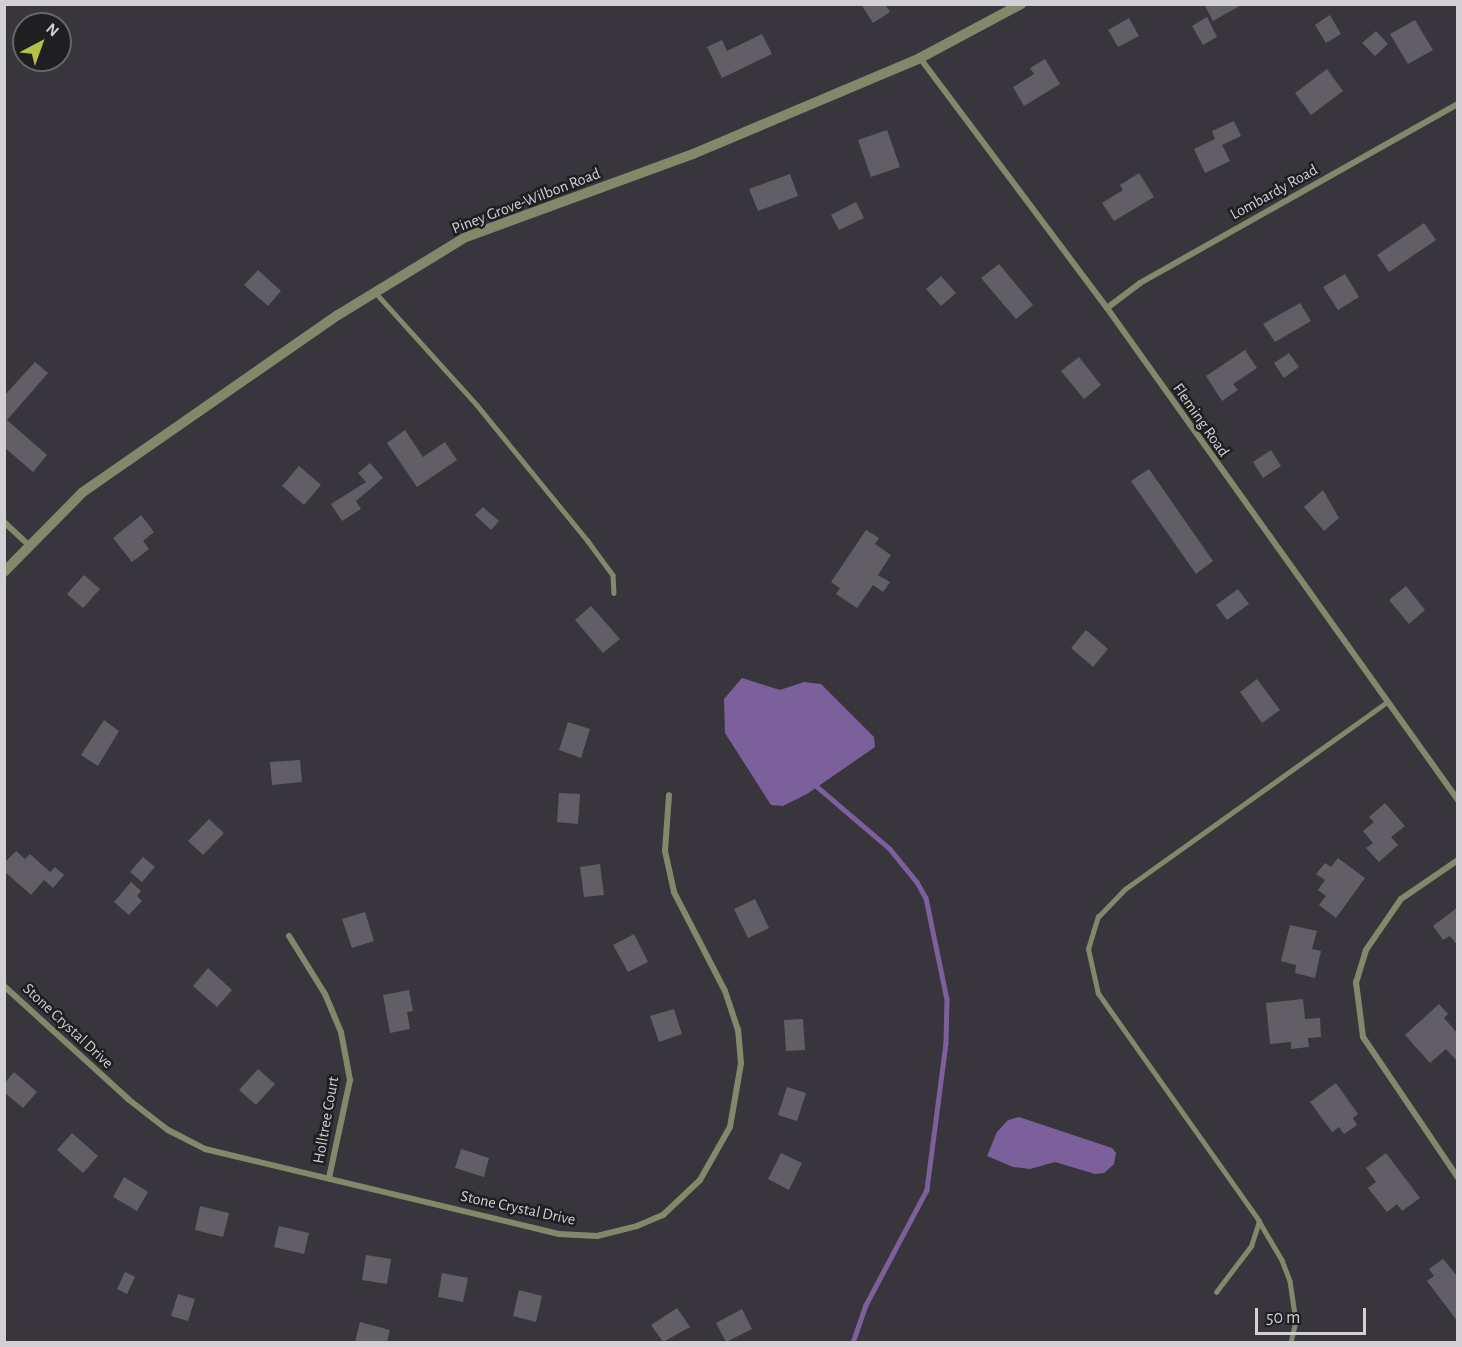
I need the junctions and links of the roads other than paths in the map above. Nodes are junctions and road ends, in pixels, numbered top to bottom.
1 (1021, 4) edge
2 (920, 57) junction
3 (1458, 104) edge
4 (375, 292) junction
5 (1107, 308) junction
6 (4, 522) edge
7 (30, 546) junction
8 (4, 572) edge
9 (614, 593) dead end
10 (1386, 703) junction
11 (669, 795) dead end
12 (1458, 800) edge
13 (1458, 860) edge
14 (289, 936) dead end
15 (4, 986) edge
16 (329, 1178) junction
17 (1458, 1178) edge
18 (1259, 1221) junction
19 (1216, 1292) dead end
20 (1291, 1342) edge

1 - 2 street, Piney Grove-Wilbon Road
2 - 4 street, Piney Grove-Wilbon Road
2 - 5 street, Fleming Road
3 - 5 street, Lombardy Road
4 - 7 street, Piney Grove-Wilbon Road
4 - 9 lane
5 - 10 street, Fleming Road
6 - 7 street
7 - 8 street, Piney Grove-Wilbon Road
10 - 12 street, Fleming Road
10 - 18 lane
11 - 16 street, Stone Crystal Drive
13 - 17 street
14 - 16 street, Holltree Court
15 - 16 street, Stone Crystal Drive
18 - 19 lane
18 - 20 lane

